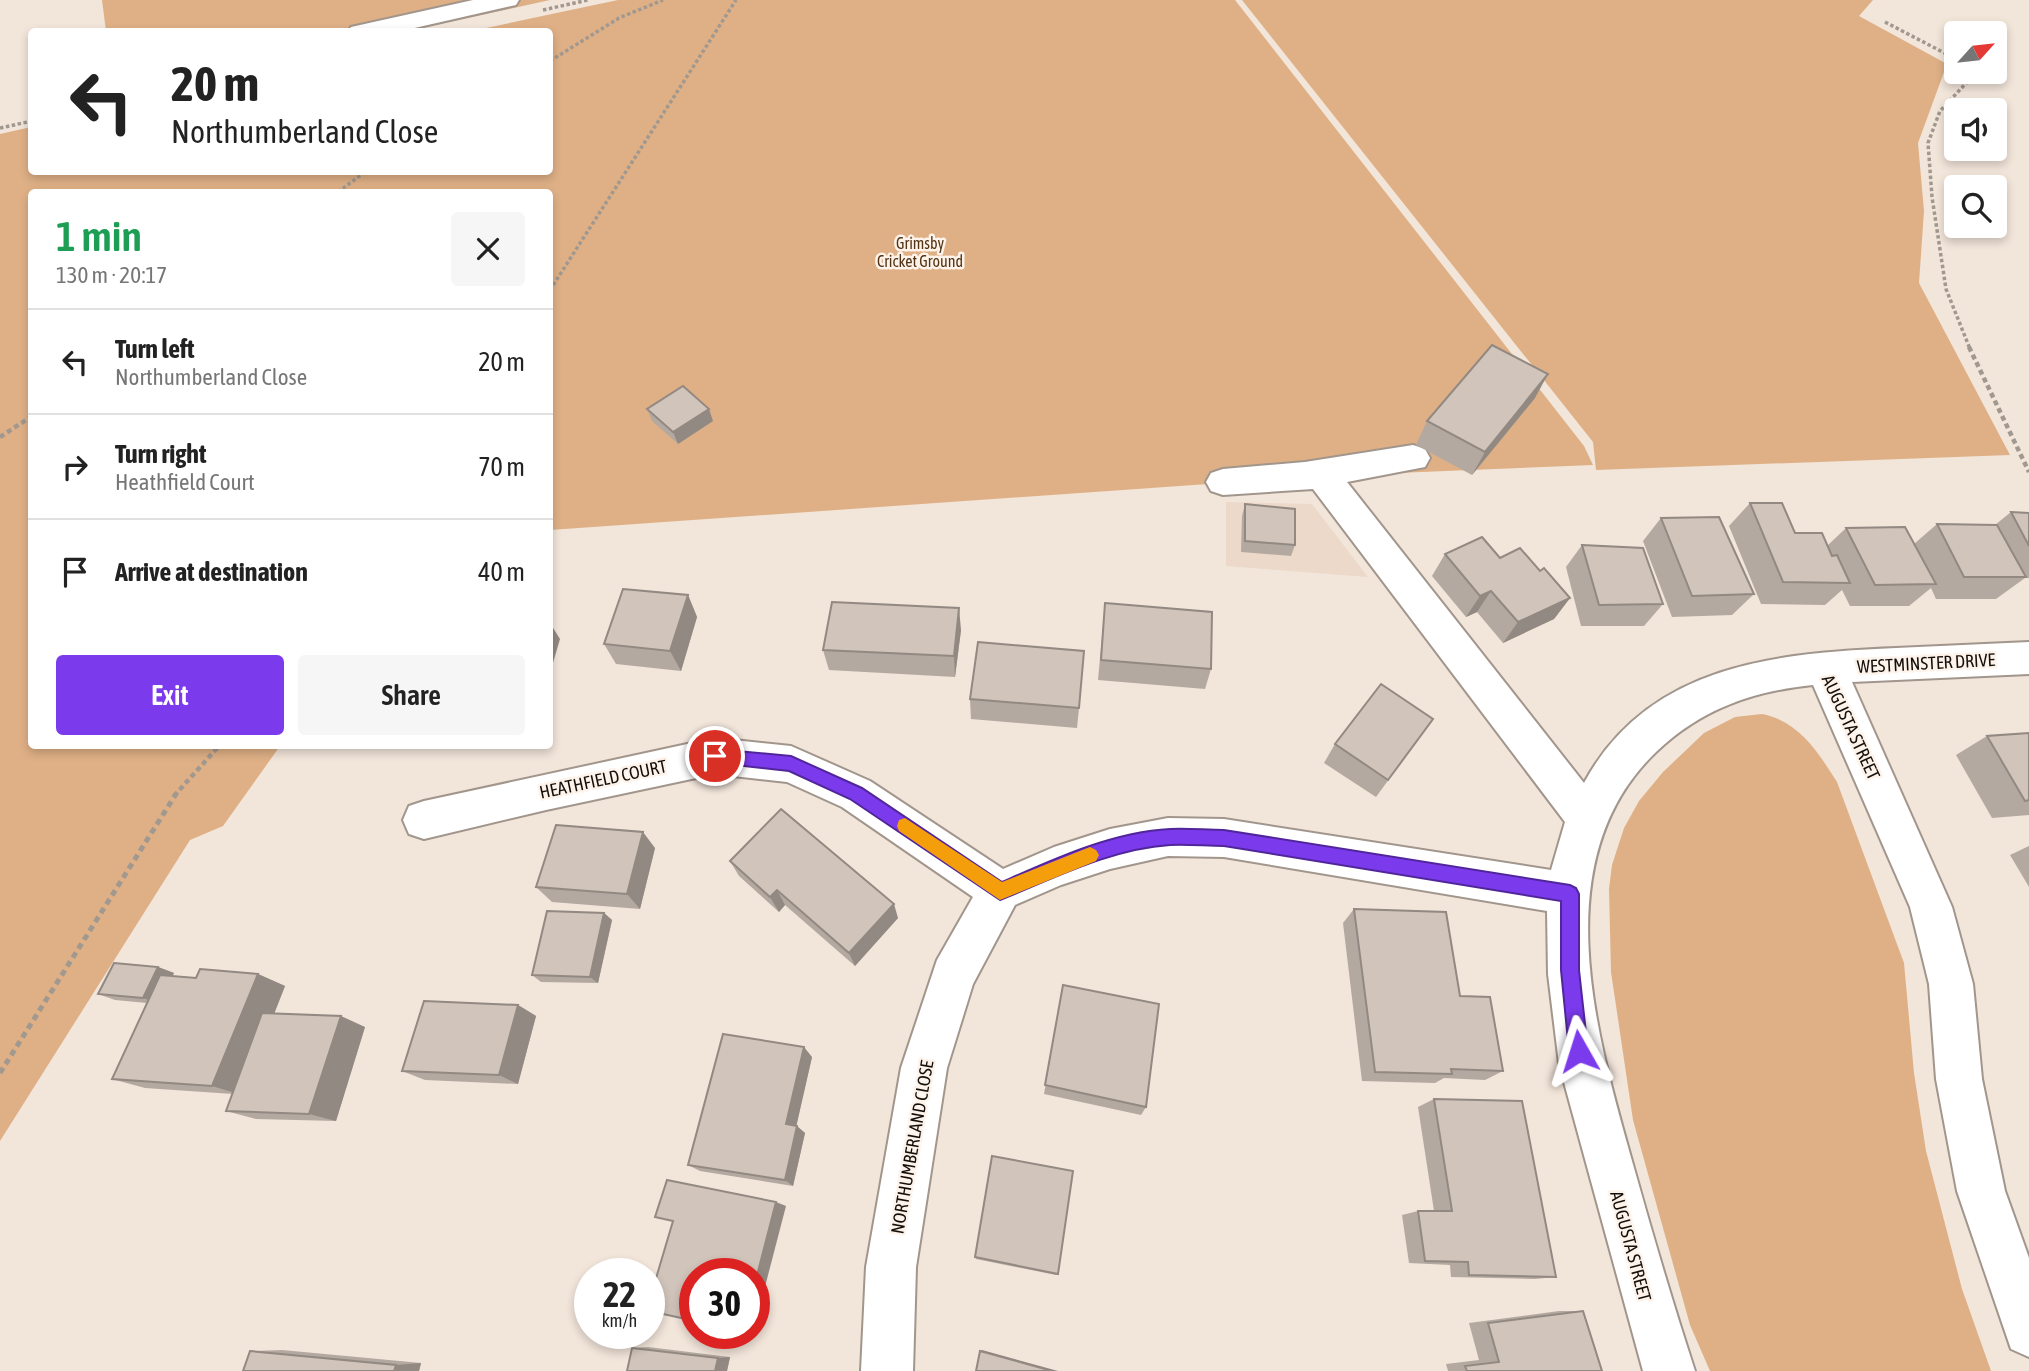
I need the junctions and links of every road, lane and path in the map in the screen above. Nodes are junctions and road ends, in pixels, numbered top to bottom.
1 (507, 0) edge
2 (663, 0) edge
3 (736, 0) edge
4 (1885, 22) dead end
5 (378, 28) edge
6 (1944, 54) edge
7 (553, 59) edge
8 (1966, 84) edge
9 (28, 122) edge
10 (0, 128) edge
11 (361, 175) edge
12 (342, 189) edge
13 (553, 285) edge
14 (28, 419) edge
15 (0, 437) edge
16 (1413, 458) dead end
17 (2029, 472) edge
18 (1305, 475) junction
19 (1223, 482) dead end
20 (2029, 658) edge
21 (1824, 667) junction
22 (216, 749) edge
23 (1587, 819) junction
24 (424, 820) dead end
25 (1000, 891) junction
26 (1570, 894) junction
27 (0, 1073) edge
28 (2029, 1331) edge
29 (887, 1371) edge
30 (1668, 1371) edge

1 - 5 street
2 - 7 path
3 - 13 path
4 - 6 path
8 - 17 path
9 - 10 path
11 - 12 path
14 - 15 path
16 - 18 street
18 - 19 street
18 - 23 street
20 - 21 street, WESTMINSTER DRIVE
21 - 23 street, AUGUSTA STREET
21 - 28 street, AUGUSTA STREET
22 - 27 path
23 - 26 street, AUGUSTA STREET
24 - 25 street, HEATHFIELD COURT
25 - 26 street
25 - 29 street, NORTHUMBERLAND CLOSE
26 - 30 street, AUGUSTA STREET

